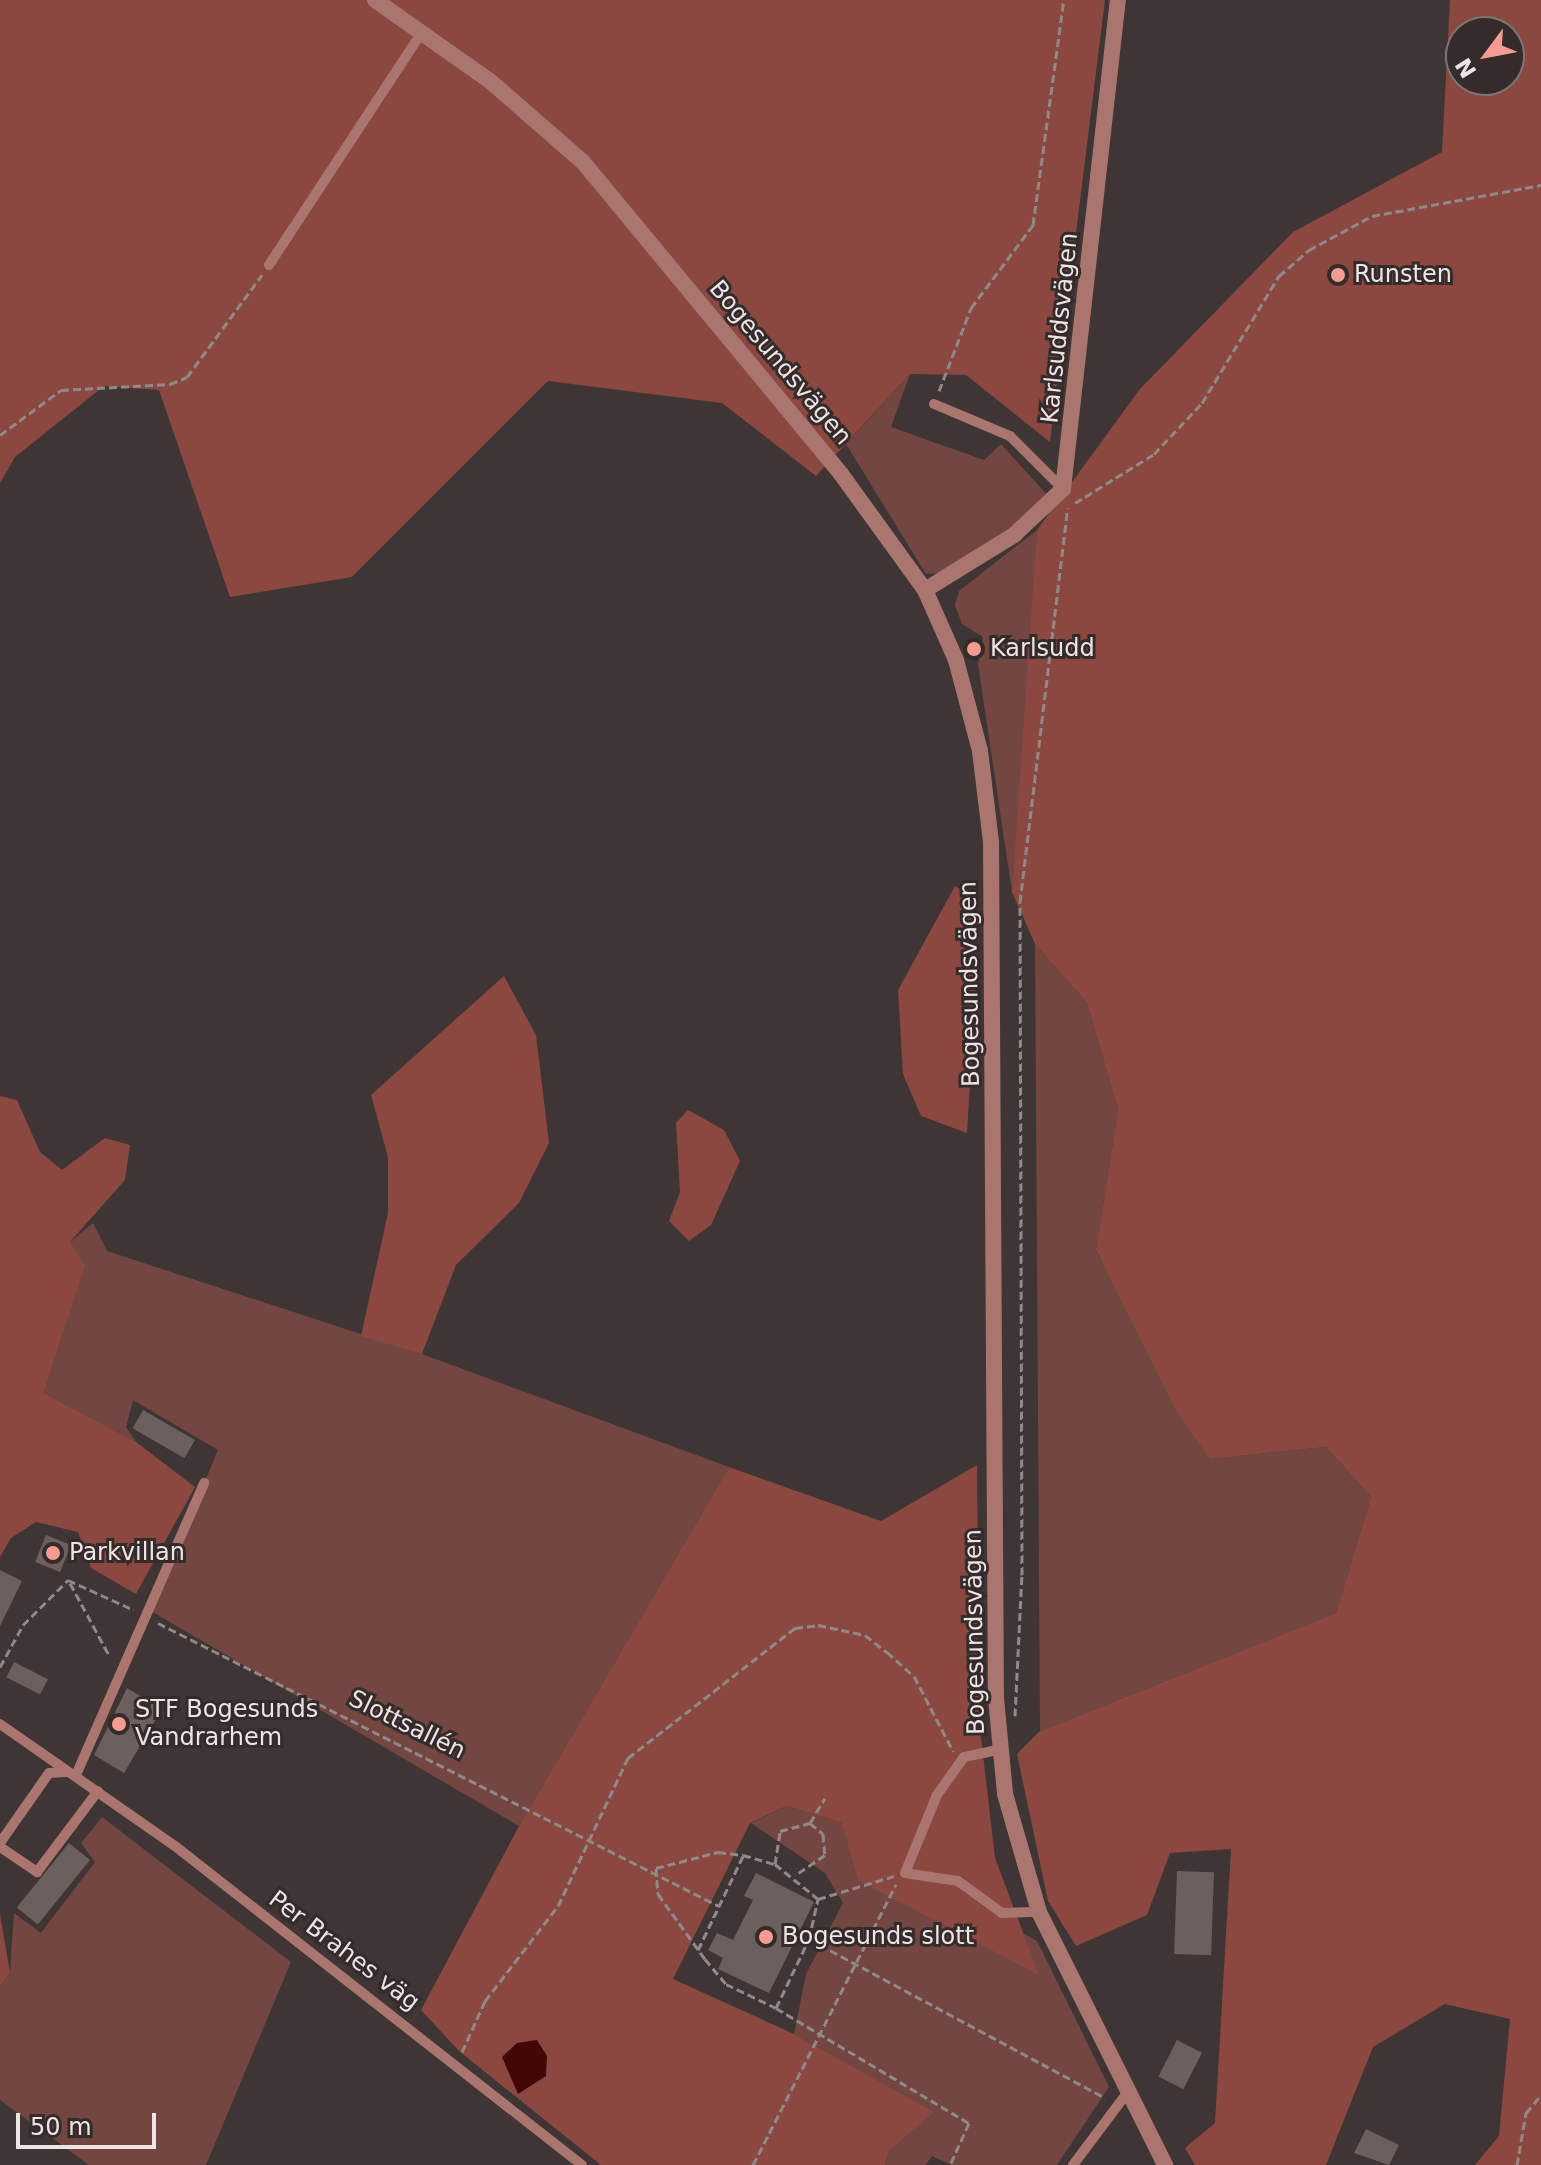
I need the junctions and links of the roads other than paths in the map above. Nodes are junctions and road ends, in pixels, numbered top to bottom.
1 (375, 0) edge
2 (1118, 0) edge
3 (422, 32) junction
4 (269, 265) road end
5 (934, 404) road end
6 (1066, 497) junction
7 (925, 590) junction
8 (204, 1483) dead end
9 (0, 1724) edge
10 (1002, 1749) junction
11 (76, 1775) junction
12 (98, 1791) junction
13 (0, 1845) edge
14 (1039, 1912) junction
15 (1121, 2098) junction
16 (582, 2165) edge
17 (1073, 2165) edge
18 (1165, 2165) edge

1 - 3 street, Bogesundsvägen
2 - 6 street, Karlsuddsvägen
3 - 4 lane
3 - 7 street, Bogesundsvägen
5 - 6 lane
6 - 7 street
7 - 10 street, Bogesundsvägen
8 - 11 lane
9 - 11 lane, Per Brahes väg
10 - 14 street, Bogesundsvägen
10 - 14 lane
11 - 12 lane, Per Brahes väg
11 - 13 lane
12 - 13 lane
12 - 16 lane, Per Brahes väg
14 - 15 street, Bogesundsvägen
15 - 17 lane
15 - 18 street, Bogesundsvägen

